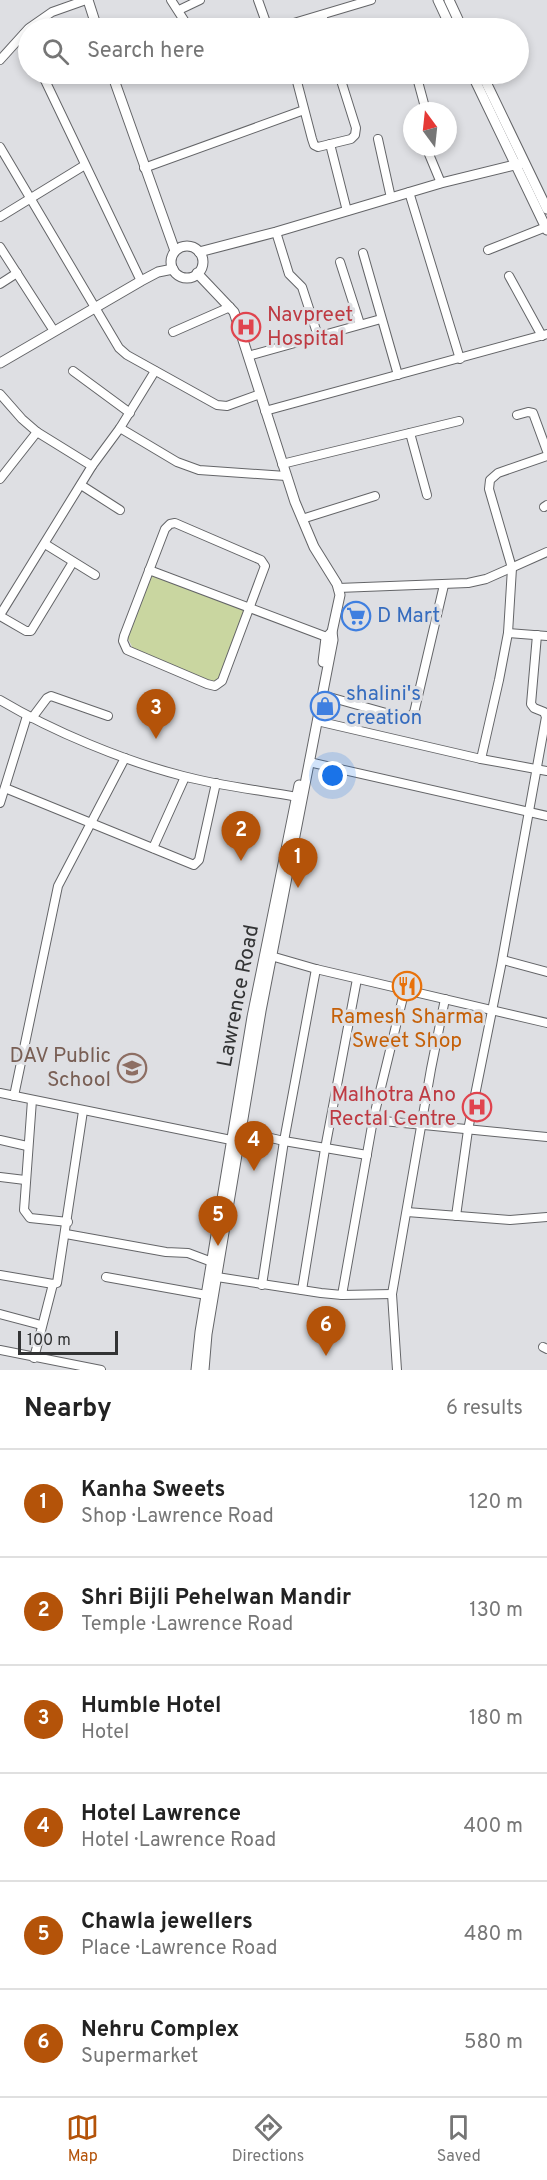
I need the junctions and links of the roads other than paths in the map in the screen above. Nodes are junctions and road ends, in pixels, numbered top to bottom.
1 (87, 0) edge
2 (171, 0) edge
3 (200, 0) edge
4 (258, 0) edge
5 (371, 0) edge
6 (438, 0) edge
7 (449, 0) edge
8 (179, 10) junction
9 (322, 15) junction
10 (44, 18) edge
11 (93, 18) edge
12 (183, 18) edge
13 (264, 18) edge
14 (312, 18) edge
15 (323, 18) edge
16 (446, 18) edge
17 (457, 18) edge
18 (18, 40) edge
19 (0, 60) edge
20 (47, 84) edge
21 (115, 84) edge
22 (298, 84) edge
23 (342, 84) edge
24 (419, 84) edge
25 (477, 84) edge
26 (487, 84) edge
27 (424, 102) edge
28 (304, 110) junction
29 (378, 139) dead end
30 (330, 144) junction
31 (0, 147) edge
32 (430, 156) edge
33 (519, 164) junction
34 (85, 165) junction
35 (144, 168) junction
36 (441, 183) junction
37 (410, 192) junction
38 (31, 198) junction
39 (391, 198) junction
40 (547, 209) edge
41 (347, 211) junction
42 (0, 217) edge
43 (546, 229) edge
44 (276, 232) junction
45 (0, 247) edge
46 (488, 250) dead end
47 (199, 252) junction
48 (363, 253) dead end
49 (173, 254) junction
50 (340, 262) dead end
51 (173, 269) junction
52 (158, 272) junction
53 (17, 273) junction
54 (197, 273) junction
55 (509, 276) dead end
56 (141, 281) junction
57 (0, 284) edge
58 (95, 307) junction
59 (230, 307) junction
60 (381, 319) junction
61 (360, 324) junction
62 (54, 331) junction
63 (173, 332) dead end
64 (544, 335) edge
65 (318, 336) junction
66 (248, 356) junction
67 (460, 359) junction
68 (0, 363) edge
69 (72, 371) dead end
70 (155, 371) junction
71 (398, 375) junction
72 (0, 394) edge
73 (260, 394) junction
74 (266, 411) junction
75 (130, 412) junction
76 (517, 415) dead end
77 (459, 421) dead end
78 (120, 428) junction
79 (37, 432) junction
80 (410, 434) junction
81 (547, 451) edge
82 (547, 456) edge
83 (282, 464) junction
84 (92, 466) junction
85 (286, 476) junction
86 (0, 479) edge
87 (81, 485) junction
88 (427, 495) dead end
89 (375, 496) dead end
90 (120, 510) dead end
91 (302, 519) junction
92 (45, 544) junction
93 (547, 552) edge
94 (73, 562) junction
95 (512, 568) junction
96 (149, 570) junction
97 (95, 575) dead end
98 (444, 585) junction
99 (338, 588) junction
100 (249, 608) junction
101 (0, 616) edge
102 (508, 633) junction
103 (537, 635) junction
104 (547, 636) edge
105 (330, 637) junction
106 (322, 695) junction
107 (0, 699) edge
108 (108, 716) dead end
109 (29, 717) junction
110 (317, 721) junction
111 (125, 758) junction
112 (481, 759) junction
113 (309, 762) junction
114 (535, 768) junction
115 (547, 771) edge
116 (185, 777) junction
117 (216, 783) junction
118 (5, 788) junction
119 (297, 797) junction
120 (0, 803) edge
121 (528, 812) junction
122 (547, 816) edge
123 (90, 823) junction
124 (153, 848) junction
125 (271, 956) junction
126 (502, 960) junction
127 (316, 969) junction
128 (547, 972) edge
129 (357, 979) junction
130 (405, 989) junction
131 (445, 999) junction
132 (492, 1010) junction
133 (547, 1023) edge
134 (249, 1057) junction
135 (0, 1093) edge
136 (14, 1096) junction
137 (32, 1100) junction
138 (83, 1111) junction
139 (373, 1120) junction
140 (421, 1126) junction
141 (468, 1130) junction
142 (241, 1131) junction
143 (547, 1137) edge
144 (0, 1140) edge
145 (231, 1140) junction
146 (284, 1141) junction
147 (27, 1146) junction
148 (325, 1149) junction
149 (367, 1155) junction
150 (0, 1177) edge
151 (25, 1180) junction
152 (407, 1212) junction
153 (456, 1216) junction
154 (547, 1218) edge
155 (68, 1222) junction
156 (66, 1234) junction
157 (212, 1262) junction
158 (0, 1275) edge
159 (106, 1277) dead end
160 (217, 1277) junction
161 (53, 1284) junction
162 (262, 1285) junction
163 (302, 1290) junction
164 (392, 1293) junction
165 (342, 1295) junction
166 (210, 1296) junction
167 (0, 1314) edge
168 (41, 1325) junction
169 (0, 1350) edge
170 (34, 1358) junction
171 (101, 1370) edge
172 (196, 1370) edge
173 (204, 1370) edge
174 (397, 1370) edge

1 - 10 street
1 - 11 street
2 - 8 street
3 - 8 street
4 - 13 street
5 - 9 street
6 - 16 street
7 - 17 street
8 - 12 street
9 - 14 street
9 - 15 street
18 - 19 street
20 - 34 street
21 - 35 street
22 - 28 street
23 - 30 street
24 - 27 street
25 - 33 street
26 - 33 street
28 - 30 street
28 - 35 street
29 - 39 street
30 - 41 street
31 - 38 street
32 - 36 street
33 - 36 street
33 - 40 street
33 - 43 street
34 - 38 street
34 - 56 street
35 - 49 street
36 - 37 street
37 - 39 street
37 - 67 street
38 - 42 street
38 - 58 street
39 - 41 street
41 - 44 street
43 - 46 street
44 - 47 street
44 - 65 street
45 - 53 street
47 - 49 street
47 - 54 street
48 - 60 street
49 - 51 street
49 - 52 street
50 - 61 street
51 - 52 street
51 - 54 street
52 - 56 street
53 - 57 street
53 - 62 street
54 - 59 street
55 - 64 street
56 - 58 street
58 - 62 street
58 - 70 street
59 - 63 street
59 - 66 street
60 - 61 street
60 - 71 street
61 - 65 street
62 - 68 street
64 - 67 street
65 - 66 street
66 - 73 street
67 - 71 street
69 - 75 street
70 - 73 street
70 - 75 street
71 - 74 street
72 - 79 street
73 - 74 street
74 - 83 street
75 - 78 street
76 - 81 street
77 - 80 street
78 - 84 street
78 - 85 street
79 - 84 street
79 - 86 street
80 - 83 street
80 - 88 street
82 - 95 street
83 - 85 street
84 - 87 street
85 - 91 street
87 - 90 street
87 - 92 street
89 - 91 street
91 - 99 street
92 - 94 street
92 - 101 street
93 - 95 street
94 - 97 street
94 - 101 street
95 - 98 street
95 - 102 street
96 - 100 street
96 - 100 street
96 - 100 street
98 - 99 street
98 - 106 street
99 - 105 street, Lawrence Road
100 - 105 street
102 - 103 street
102 - 112 street
103 - 104 street
103 - 114 street
105 - 106 street, Lawrence Road
105 - 119 street, Lawrence Road
106 - 110 street, Lawrence Road
107 - 109 street
108 - 109 street
109 - 111 street
109 - 118 street
110 - 112 street
110 - 113 street, Lawrence Road
111 - 116 street
111 - 123 street
112 - 114 street
113 - 121 street
113 - 125 street, Lawrence Road
114 - 115 street
114 - 121 street
116 - 117 street
116 - 124 street
117 - 119 street
117 - 124 street
118 - 120 street
118 - 123 street
119 - 134 street, Lawrence Road
121 - 122 street
121 - 126 street
123 - 124 street
123 - 136 street
125 - 127 street
125 - 134 street, Lawrence Road
126 - 128 street
126 - 132 street
127 - 129 street
127 - 146 street
129 - 130 street
129 - 148 street
130 - 131 street
130 - 139 street
131 - 132 street
131 - 140 street
132 - 133 street
132 - 141 street
134 - 142 street, Lawrence Road
134 - 145 street, Lawrence Road
135 - 136 street
136 - 137 street
137 - 138 street
137 - 147 street
138 - 145 street
138 - 155 street
139 - 140 street
139 - 149 street
140 - 141 street
140 - 152 street
141 - 143 street
141 - 153 street
142 - 146 street
142 - 160 street, Lawrence Road
144 - 147 street
145 - 157 street, Lawrence Road
146 - 148 street
146 - 162 street
147 - 151 street
148 - 149 street
148 - 163 street
149 - 165 street
150 - 151 street
151 - 155 street
152 - 153 street
152 - 164 street
153 - 154 street
155 - 156 street
156 - 157 street
156 - 161 street
157 - 166 street, Lawrence Road
158 - 161 street
159 - 166 street
160 - 162 street
160 - 166 street, Lawrence Road
161 - 168 street
162 - 163 street
163 - 165 street
164 - 165 street
164 - 174 street
166 - 172 street, Lawrence Road
166 - 173 street, Lawrence Road
167 - 168 street
168 - 170 street
169 - 170 street
170 - 171 street

